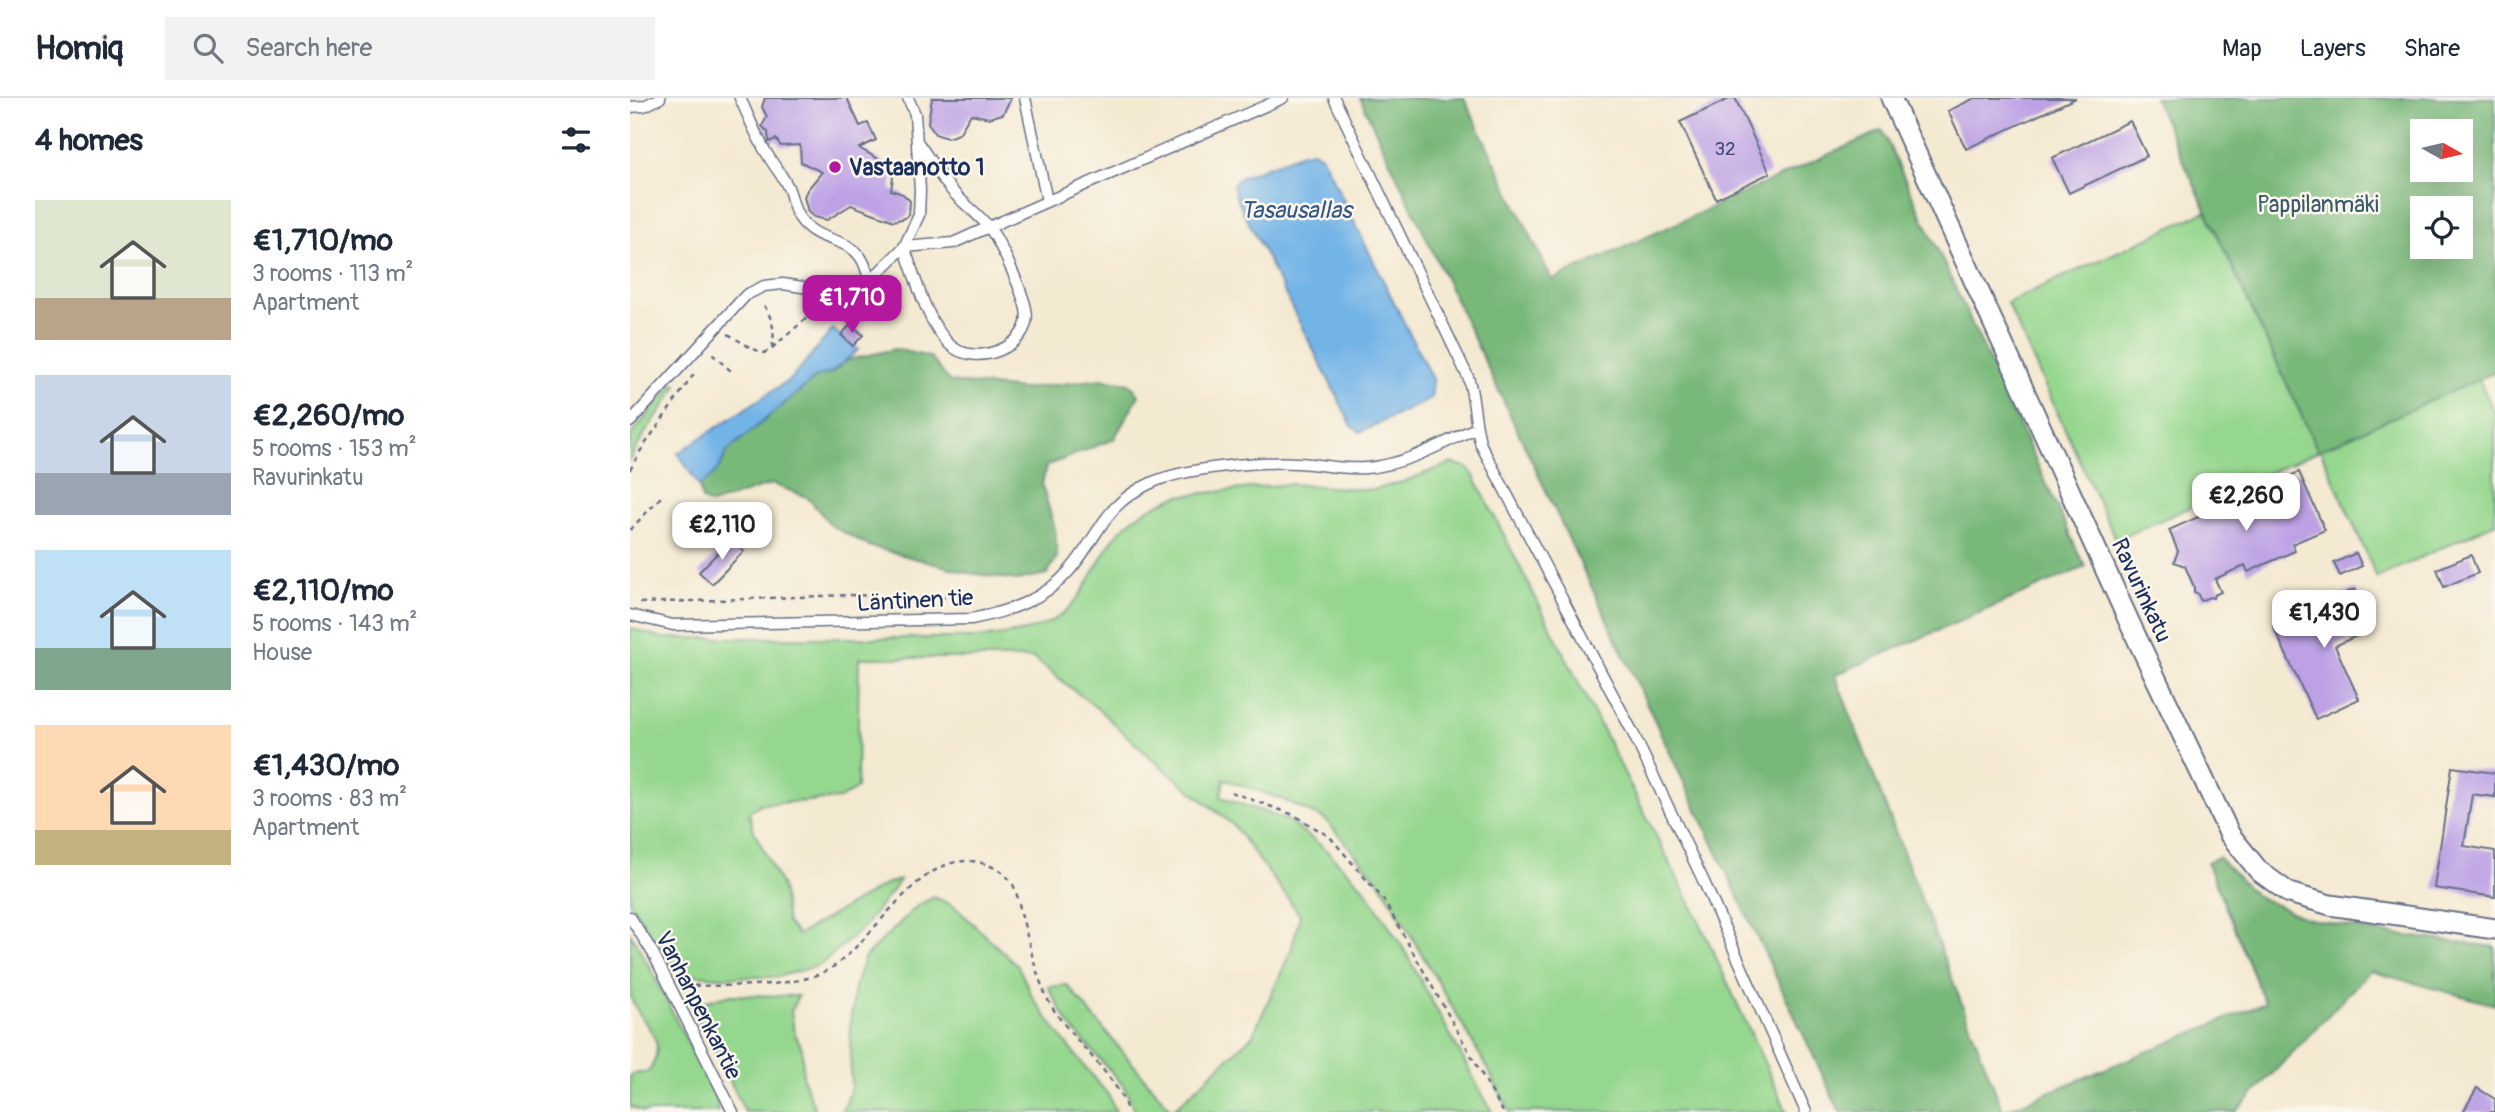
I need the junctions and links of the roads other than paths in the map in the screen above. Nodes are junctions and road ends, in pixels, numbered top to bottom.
1 (660, 98) edge
2 (740, 98) edge
3 (908, 98) edge
4 (1025, 98) edge
5 (1283, 98) edge
6 (1334, 98) edge
7 (1891, 98) edge
8 (630, 107) edge
9 (919, 144) junction
10 (1047, 201) junction
11 (989, 227) junction
12 (904, 247) junction
13 (869, 282) junction
14 (630, 422) edge
15 (1476, 428) junction
16 (630, 615) edge
17 (630, 917) edge
18 (2495, 929) edge
19 (733, 1112) edge
20 (1806, 1112) edge

1 - 8 lane
2 - 13 lane
3 - 9 lane
4 - 10 lane
5 - 10 lane
6 - 15 lane
7 - 18 street, Ravurinkatu
9 - 11 lane
9 - 12 lane
10 - 11 lane
11 - 12 lane
11 - 12 lane
12 - 13 lane
13 - 14 lane
15 - 16 lane, Läntinen tie
15 - 20 lane
17 - 19 lane, Vanhanpenkantie

